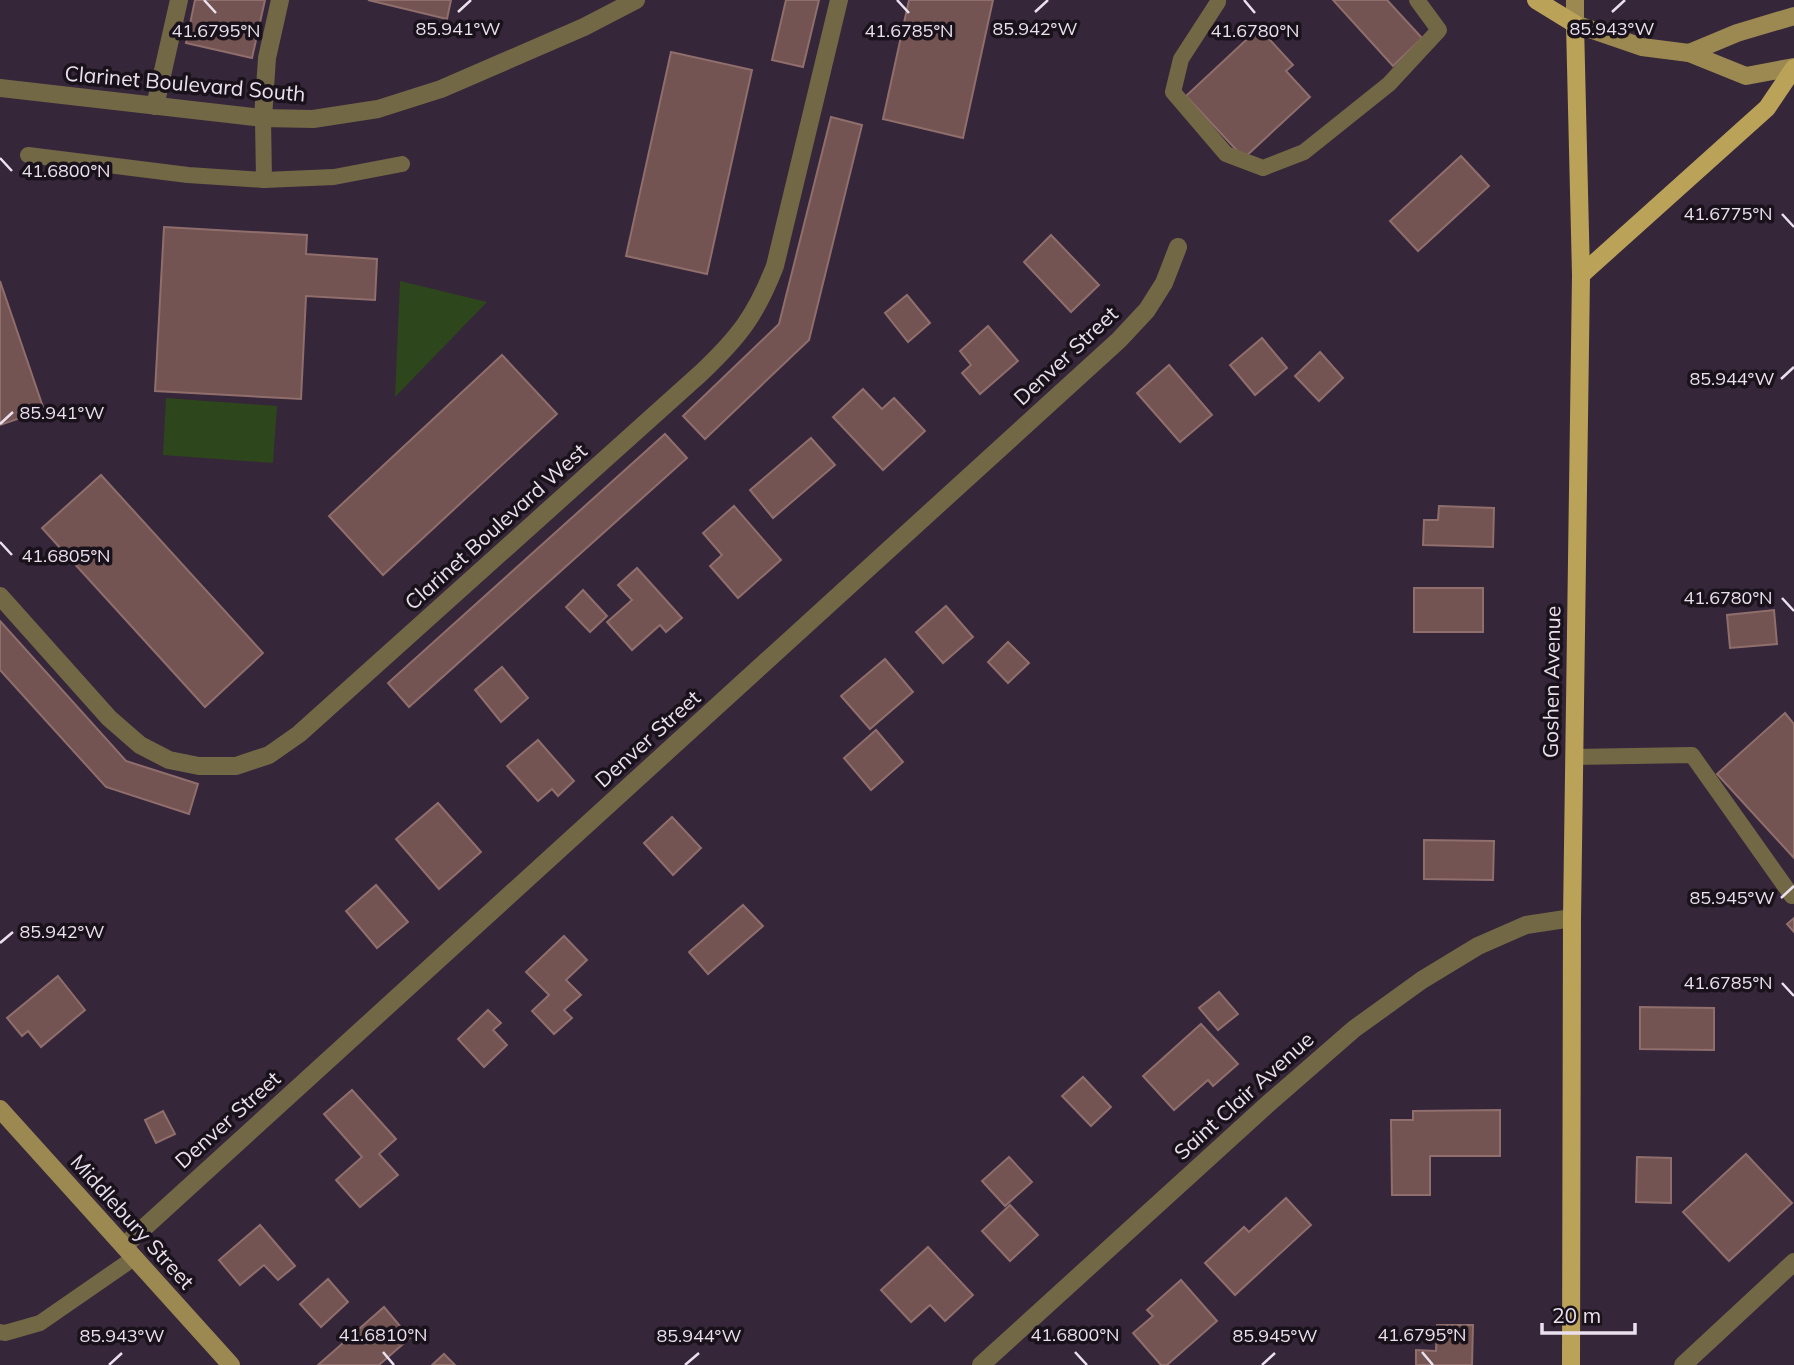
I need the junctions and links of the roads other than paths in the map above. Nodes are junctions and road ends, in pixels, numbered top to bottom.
1 (179, 0) edge
2 (280, 0) edge
3 (636, 0) edge
4 (839, 0) edge
5 (1218, 0) edge
6 (1417, 0) edge
7 (1536, 0) edge
8 (1575, 0) edge
9 (1794, 16) edge
10 (1574, 24) junction
11 (1689, 53) junction
12 (1794, 67) edge
13 (0, 88) edge
14 (155, 106) junction
15 (263, 118) junction
16 (28, 155) dead end
17 (402, 164) dead end
18 (264, 180) junction
19 (1178, 247) dead end
20 (1581, 275) junction
21 (0, 596) edge
22 (1574, 757) junction
23 (1792, 896) edge
24 (1572, 918) junction
25 (0, 1109) edge
26 (129, 1252) junction
27 (1794, 1262) edge
28 (0, 1332) edge
29 (231, 1365) edge
30 (981, 1365) edge
31 (1572, 1365) edge
32 (1683, 1365) edge

1 - 14 street
2 - 15 street
3 - 15 street, Clarinet Boulevard South
4 - 21 street, Clarinet Boulevard West
5 - 6 lane
7 - 10 main road
8 - 10 street, Goshen Avenue
9 - 11 street
10 - 11 street
10 - 20 main road, Goshen Avenue
11 - 12 street
12 - 20 main road
13 - 14 street, Clarinet Boulevard South
14 - 15 street, Clarinet Boulevard South
15 - 18 lane
16 - 18 lane
17 - 18 lane
19 - 26 street, Denver Street
20 - 22 main road, Goshen Avenue
22 - 23 lane
22 - 24 main road, Goshen Avenue
24 - 30 street, Saint Clair Avenue
24 - 31 main road, Goshen Avenue
25 - 26 street, Middlebury Street
26 - 28 lane
26 - 29 street, Middlebury Street
27 - 32 street

